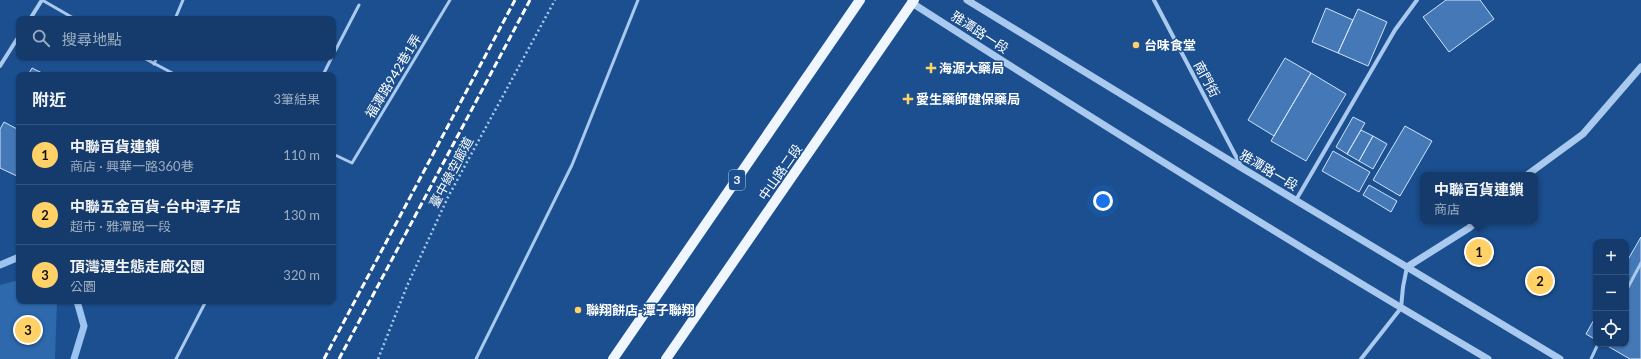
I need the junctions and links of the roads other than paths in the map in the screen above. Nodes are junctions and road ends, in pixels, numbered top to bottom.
1 (42, 0) edge
2 (183, 0) edge
3 (450, 0) edge
4 (638, 0) edge
5 (860, 0) edge
6 (967, 0) edge
7 (1154, 0) edge
8 (1417, 0) edge
9 (912, 1) edge
10 (360, 5) dead end
11 (32, 16) edge
12 (70, 16) edge
13 (176, 16) edge
14 (16, 41) edge
15 (336, 50) edge
16 (147, 60) edge
17 (156, 60) edge
18 (331, 60) edge
19 (154, 64) junction
20 (0, 66) edge
21 (1641, 67) edge
22 (170, 72) edge
23 (325, 72) edge
24 (336, 155) edge
25 (1242, 168) junction
26 (1531, 172) edge
27 (1296, 200) junction
28 (1474, 224) edge
29 (1641, 263) edge
30 (1407, 267) junction
31 (1629, 285) edge
32 (204, 304) edge
33 (1401, 308) junction
34 (1596, 347) edge
35 (176, 359) edge
36 (476, 359) edge
37 (613, 359) edge
38 (666, 359) edge
39 (1361, 359) edge
40 (1488, 359) edge
41 (1560, 359) edge
42 (1590, 359) edge

1 - 11 street
1 - 12 lane
2 - 13 lane
3 - 24 lane, 福潭路942巷1弄
4 - 36 lane
5 - 37 main road, 3
6 - 25 street, 雅潭路一段
7 - 25 street, 南門街
8 - 27 street
9 - 33 street, 雅潭路一段
9 - 38 main road, 中山路二段
10 - 15 lane
14 - 20 street
16 - 19 lane
17 - 19 lane
18 - 23 lane
19 - 22 lane
21 - 26 street
25 - 27 street, 雅潭路一段
27 - 30 street, 雅潭路一段
28 - 30 street
29 - 31 lane
30 - 33 street
30 - 41 street, 雅潭路一段
32 - 35 lane
33 - 39 street
33 - 40 street, 雅潭路一段
34 - 42 lane

